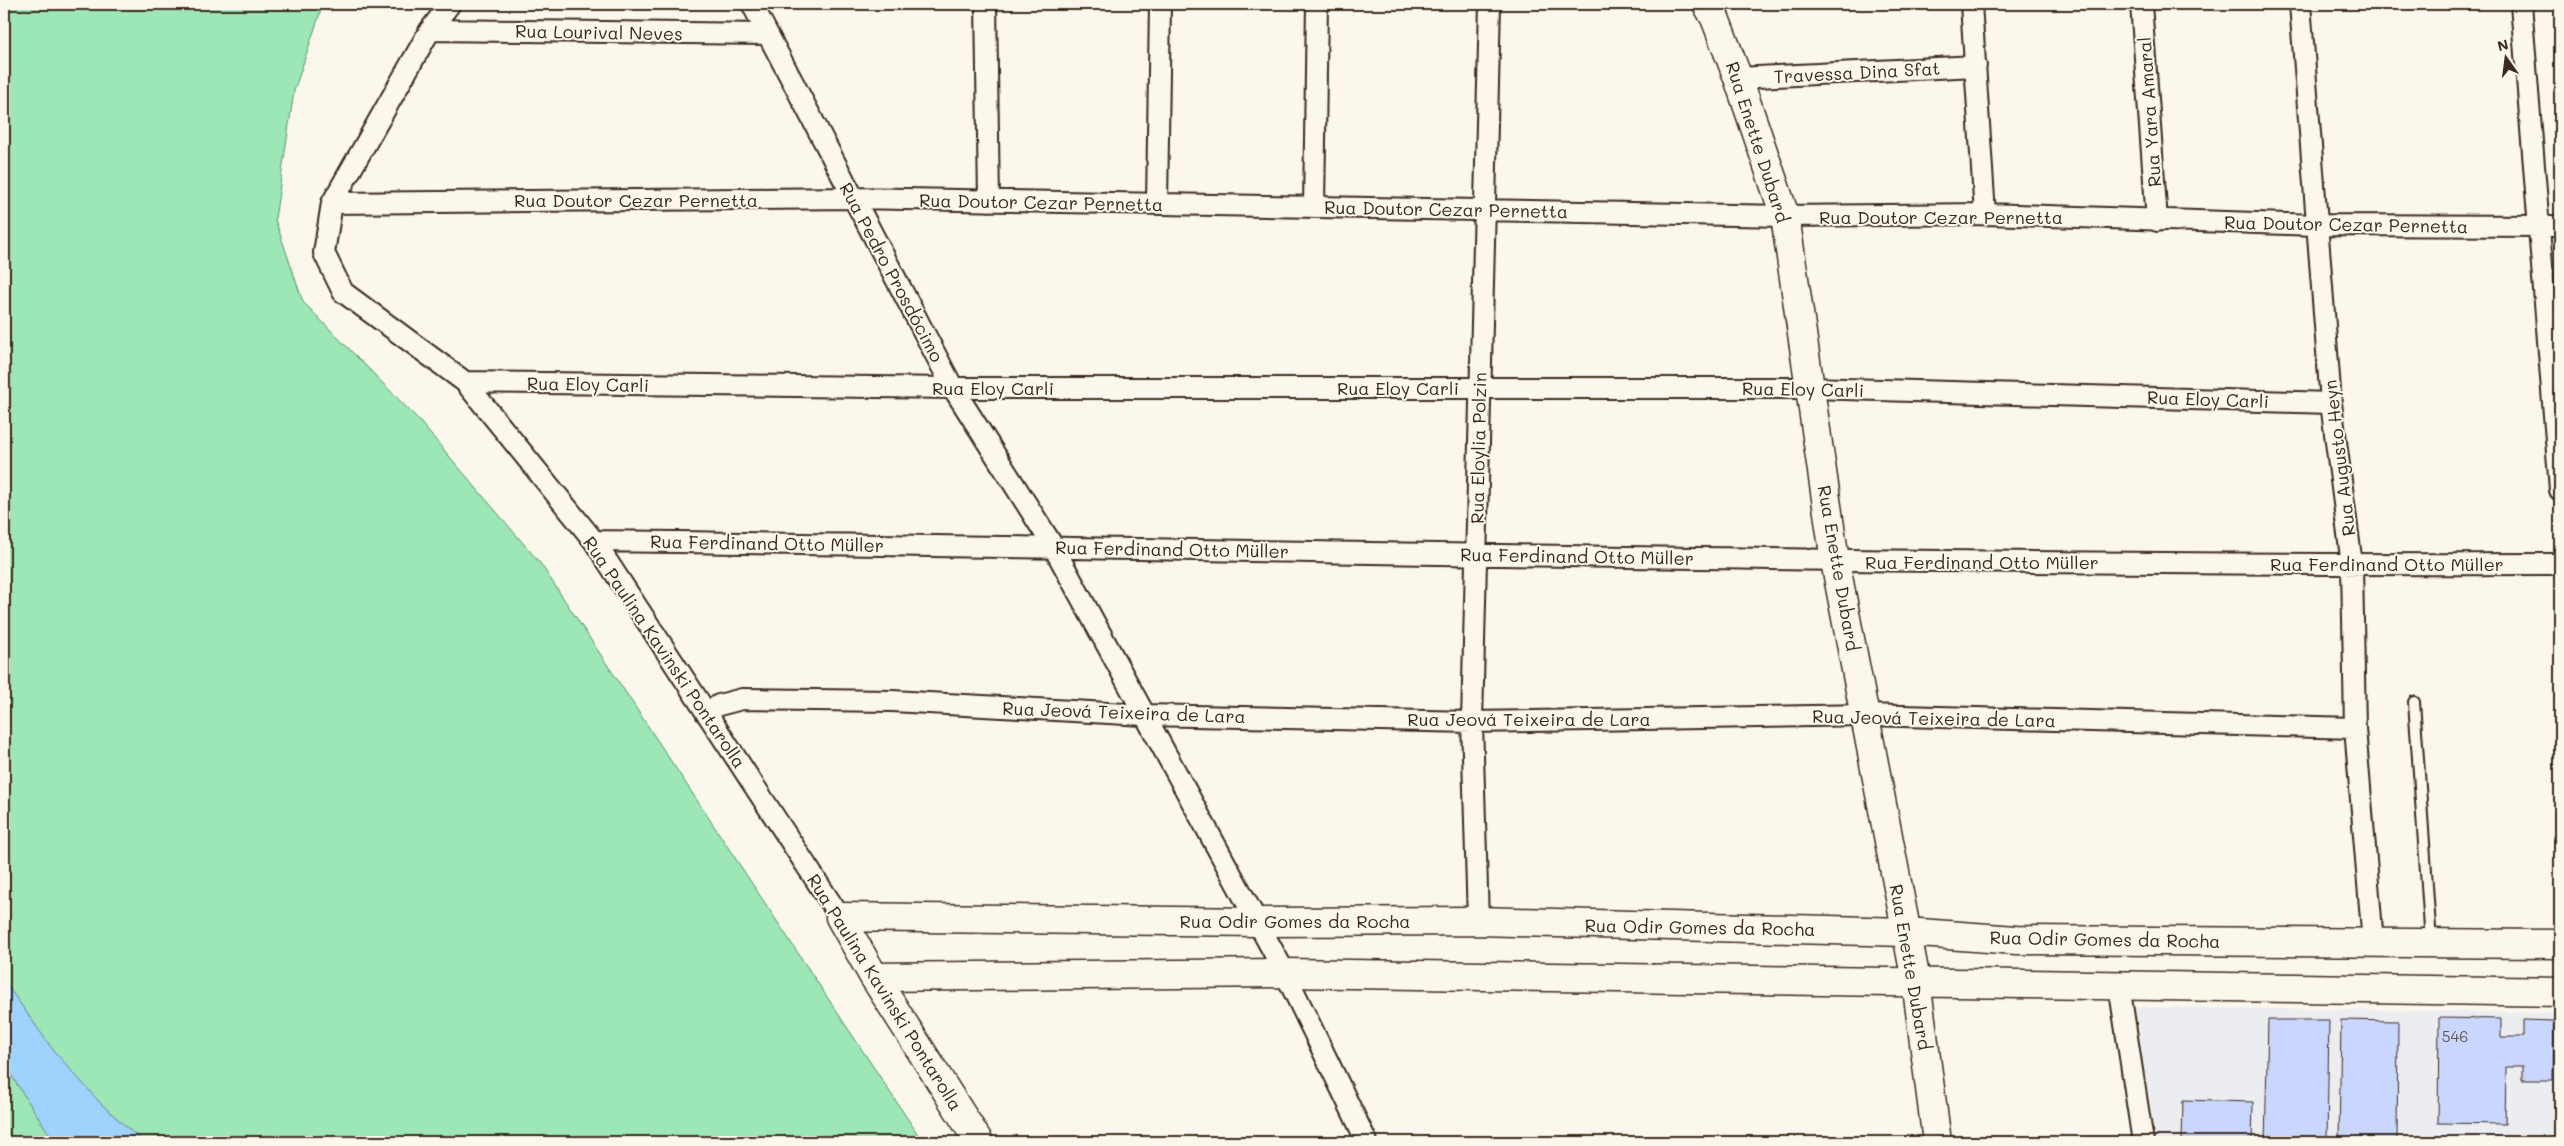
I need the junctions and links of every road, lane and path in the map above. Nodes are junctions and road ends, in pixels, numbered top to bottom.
1 (450, 4) edge
2 (752, 4) edge
3 (986, 4) edge
4 (1160, 4) edge
5 (1317, 4) edge
6 (1490, 4) edge
7 (1707, 4) edge
8 (1971, 4) edge
9 (2141, 4) edge
10 (2300, 4) edge
11 (2521, 4) edge
12 (430, 30) junction
13 (767, 34) junction
14 (1976, 66) junction
15 (1738, 78) junction
16 (853, 198) junction
17 (989, 200) junction
18 (332, 203) junction
19 (1157, 204) junction
20 (1314, 207) junction
21 (1484, 210) junction
22 (1985, 214) junction
23 (1785, 216) junction
24 (2157, 221) junction
25 (2317, 225) junction
26 (2539, 225) junction
27 (2560, 226) edge
28 (465, 382) junction
29 (953, 388) junction
30 (1480, 388) junction
31 (1810, 388) junction
32 (2331, 403) junction
33 (2560, 490) edge
34 (594, 541) junction
35 (1053, 546) junction
36 (1476, 554) junction
37 (1835, 561) junction
38 (2560, 564) edge
39 (2352, 565) junction
40 (2414, 702) dead end
41 (706, 713) junction
42 (1865, 715) junction
43 (1144, 716) junction
44 (1472, 722) junction
45 (2356, 728) junction
46 (840, 917) junction
47 (1478, 921) junction
48 (1257, 922) junction
49 (1906, 932) junction
50 (2373, 943) junction
51 (2431, 943) junction
52 (2560, 944) edge
53 (1285, 973) junction
54 (874, 977) junction
55 (1916, 981) junction
56 (2119, 985) junction
57 (2560, 992) edge
58 (979, 1142) edge
59 (1367, 1142) edge
60 (1937, 1142) edge
61 (2143, 1142) edge

1 - 12 street
2 - 13 street, Rua Pedro Prosdócimo
3 - 17 street
4 - 19 street
5 - 20 street
6 - 21 street, Rua Eloylia Polzin
7 - 15 street, Rua Enette Dubard
8 - 14 street
9 - 24 street, Rua Yara Amaral
10 - 25 street, Rua Augusto Heyn
11 - 26 street
12 - 13 street, Rua Lourival Neves
12 - 18 street
13 - 16 street, Rua Pedro Prosdócimo
14 - 15 street, Travessa Dina Sfat
14 - 22 street
15 - 23 street, Rua Enette Dubard
16 - 17 street, Rua Doutor Cezar Pernetta
16 - 18 street, Rua Doutor Cezar Pernetta
16 - 29 street, Rua Pedro Prosdócimo
17 - 19 street, Rua Doutor Cezar Pernetta
18 - 28 street, Rua Paulina Kavinski Pontarolla
19 - 20 street, Rua Doutor Cezar Pernetta
20 - 21 street, Rua Doutor Cezar Pernetta
21 - 23 street, Rua Doutor Cezar Pernetta
21 - 30 street, Rua Eloylia Polzin
22 - 23 street, Rua Doutor Cezar Pernetta
22 - 24 street, Rua Doutor Cezar Pernetta
23 - 31 street, Rua Enette Dubard
24 - 25 street, Rua Doutor Cezar Pernetta
25 - 26 street, Rua Doutor Cezar Pernetta
25 - 32 street, Rua Augusto Heyn
26 - 27 street, Rua Doutor Cezar Pernetta
26 - 33 street
28 - 29 street, Rua Eloy Carli
28 - 34 street, Rua Paulina Kavinski Pontarolla
29 - 30 street, Rua Eloy Carli
29 - 35 street, Rua Pedro Prosdócimo
30 - 31 street, Rua Eloy Carli
30 - 36 street, Rua Eloylia Polzin
31 - 32 street, Rua Eloy Carli
31 - 37 street, Rua Enette Dubard
32 - 39 street, Rua Augusto Heyn
34 - 35 street, Rua Ferdinand Otto Müller
34 - 41 street, Rua Paulina Kavinski Pontarolla
35 - 36 street, Rua Ferdinand Otto Müller
35 - 43 street, Rua Pedro Prosdócimo
36 - 37 street, Rua Ferdinand Otto Müller
36 - 44 street, Rua Eloylia Polzin
37 - 39 street, Rua Ferdinand Otto Müller
37 - 42 street, Rua Enette Dubard
38 - 39 street, Rua Ferdinand Otto Müller
39 - 45 street, Rua Augusto Heyn
40 - 51 lane
41 - 43 street, Rua Jeová Teixeira de Lara
41 - 46 street, Rua Paulina Kavinski Pontarolla
42 - 44 street, Rua Jeová Teixeira de Lara
42 - 45 street, Rua Jeová Teixeira de Lara
42 - 49 street, Rua Enette Dubard
43 - 44 street, Rua Jeová Teixeira de Lara
43 - 48 street, Rua Pedro Prosdócimo
44 - 47 street, Rua Eloylia Polzin
45 - 50 street, Rua Augusto Heyn
46 - 48 street, Rua Odir Gomes da Rocha
46 - 54 street, Rua Paulina Kavinski Pontarolla
47 - 48 street, Rua Odir Gomes da Rocha
47 - 49 street, Rua Odir Gomes da Rocha
48 - 53 street, Rua Pedro Prosdócimo
49 - 50 street, Rua Odir Gomes da Rocha
49 - 55 street, Rua Enette Dubard
50 - 51 street, Rua Odir Gomes da Rocha
51 - 52 street, Rua Odir Gomes da Rocha
53 - 54 street
53 - 55 street
53 - 59 street, Rua Pedro Prosdócimo
54 - 58 street, Rua Paulina Kavinski Pontarolla
55 - 56 street
55 - 60 street, Rua Enette Dubard
56 - 57 street
56 - 61 street

